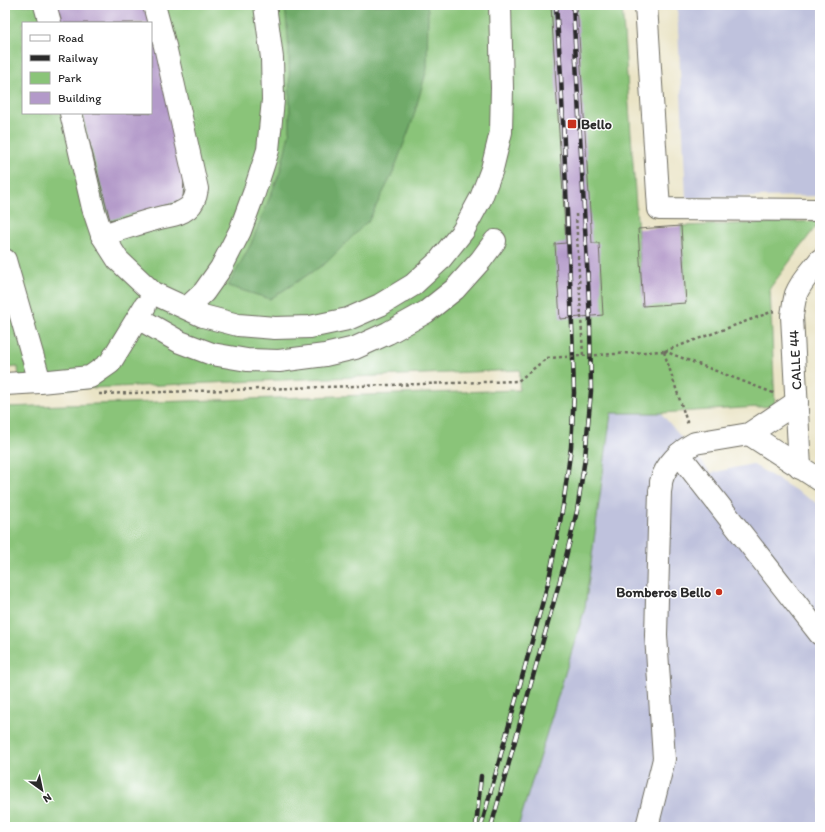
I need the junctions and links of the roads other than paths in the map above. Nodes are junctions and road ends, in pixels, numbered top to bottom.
1 (45, 5) edge
2 (154, 5) edge
3 (265, 5) edge
4 (500, 5) edge
5 (646, 5) edge
6 (50, 22) edge
7 (71, 114) edge
8 (820, 210) edge
9 (102, 235) junction
10 (495, 241) dead end
11 (5, 260) edge
12 (820, 260) edge
13 (153, 293) junction
14 (187, 308) junction
15 (138, 318) junction
16 (40, 382) junction
17 (5, 384) edge
18 (797, 402) junction
19 (750, 434) junction
20 (687, 449) junction
21 (800, 468) junction
22 (820, 480) edge
23 (820, 634) edge
24 (647, 827) edge

1 - 6 street
2 - 9 street
3 - 14 street
4 - 14 street
5 - 8 street
7 - 9 street
9 - 13 street
10 - 15 street
11 - 16 street
12 - 18 street, CALLE 44
13 - 14 street
13 - 15 street
15 - 16 street
16 - 17 street
18 - 19 street
18 - 21 street, CALLE 44
19 - 20 street
19 - 21 street
20 - 23 street
20 - 24 street
21 - 22 street

